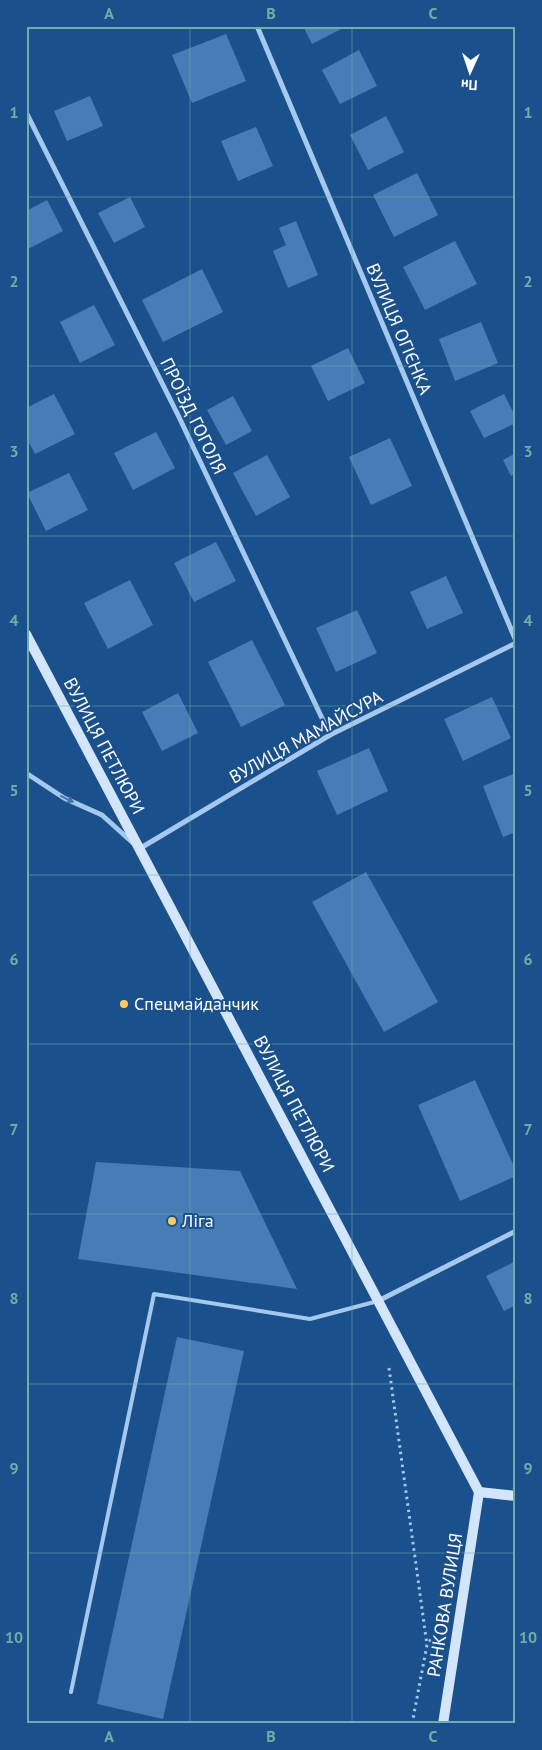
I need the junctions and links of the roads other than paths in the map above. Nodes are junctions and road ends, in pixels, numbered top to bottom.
1 (257, 26) edge
2 (26, 112) edge
3 (26, 634) edge
4 (516, 642) edge
5 (26, 656) edge
6 (38, 658) junction
7 (330, 735) junction
8 (26, 772) edge
9 (140, 850) junction
10 (516, 1231) edge
11 (380, 1300) junction
12 (479, 1492) junction
13 (516, 1496) edge
14 (71, 1692) dead end
15 (443, 1724) edge

1 - 4 street, ВУЛИЦЯ ОГІЄНКА
2 - 7 street, ПРОЇЗД ГОГОЛЯ
3 - 6 main road, ВУЛИЦЯ ПЕТЛЮРИ
4 - 7 street, ВУЛИЦЯ МАМАЙСУРА
5 - 6 main road
6 - 9 main road, ВУЛИЦЯ ПЕТЛЮРИ
7 - 9 street, ВУЛИЦЯ МАМАЙСУРА
8 -> 9 street
9 - 11 main road, ВУЛИЦЯ ПЕТЛЮРИ
10 - 11 street
11 - 12 main road, ВУЛИЦЯ ПЕТЛЮРИ
11 - 14 lane
12 - 13 main road
12 - 15 main road, РАНКОВА ВУЛИЦЯ

